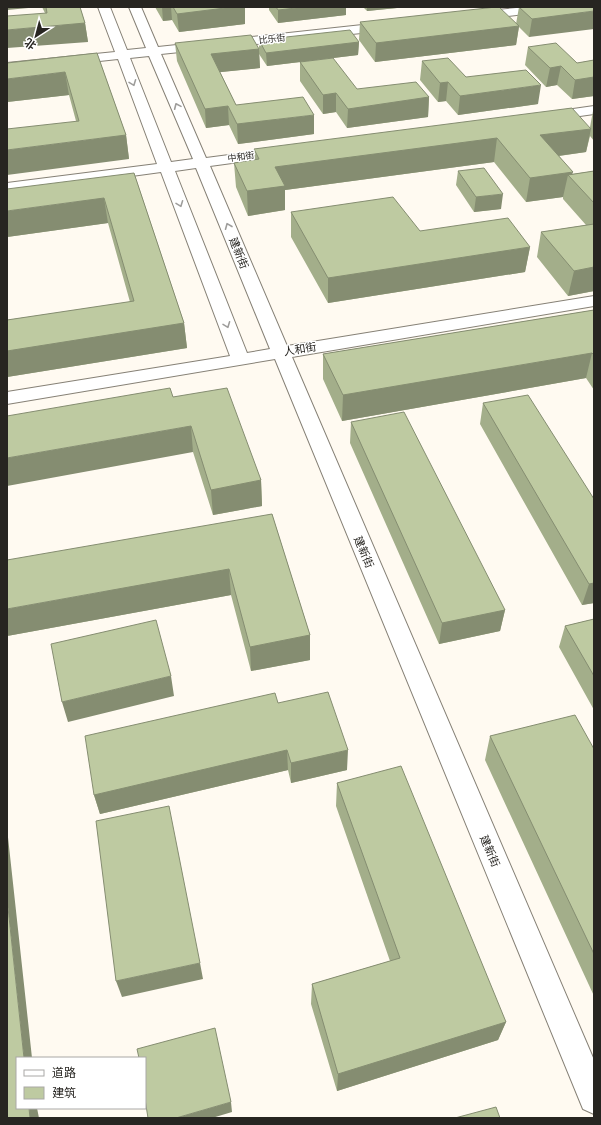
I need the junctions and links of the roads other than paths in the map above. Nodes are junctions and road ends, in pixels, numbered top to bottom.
1 (104, 7) edge
2 (135, 7) edge
3 (560, 7) edge
4 (466, 17) edge
5 (403, 24) edge
6 (153, 52) junction
7 (122, 55) junction
8 (7, 67) edge
9 (594, 110) edge
10 (531, 119) edge
11 (296, 150) edge
12 (201, 162) junction
13 (165, 167) junction
14 (7, 188) edge
15 (594, 301) edge
16 (280, 353) junction
17 (240, 359) junction
18 (7, 398) edge
19 (594, 1098) edge

1 - 7 street
2 - 6 street, 建新街
3 - 4 street
5 - 6 street, 比乐街
6 - 7 street, 比乐街
12 -> 6 street, 建新街
7 - 8 street, 比乐街
7 -> 13 street
9 - 10 street
11 - 12 street, 中和街
12 - 13 street, 中和街
16 -> 12 street, 建新街
13 - 14 street, 中和街
13 -> 17 street
15 - 16 street, 人和街
16 - 17 street, 人和街
16 - 19 street, 建新街
17 - 18 street, 人和街

